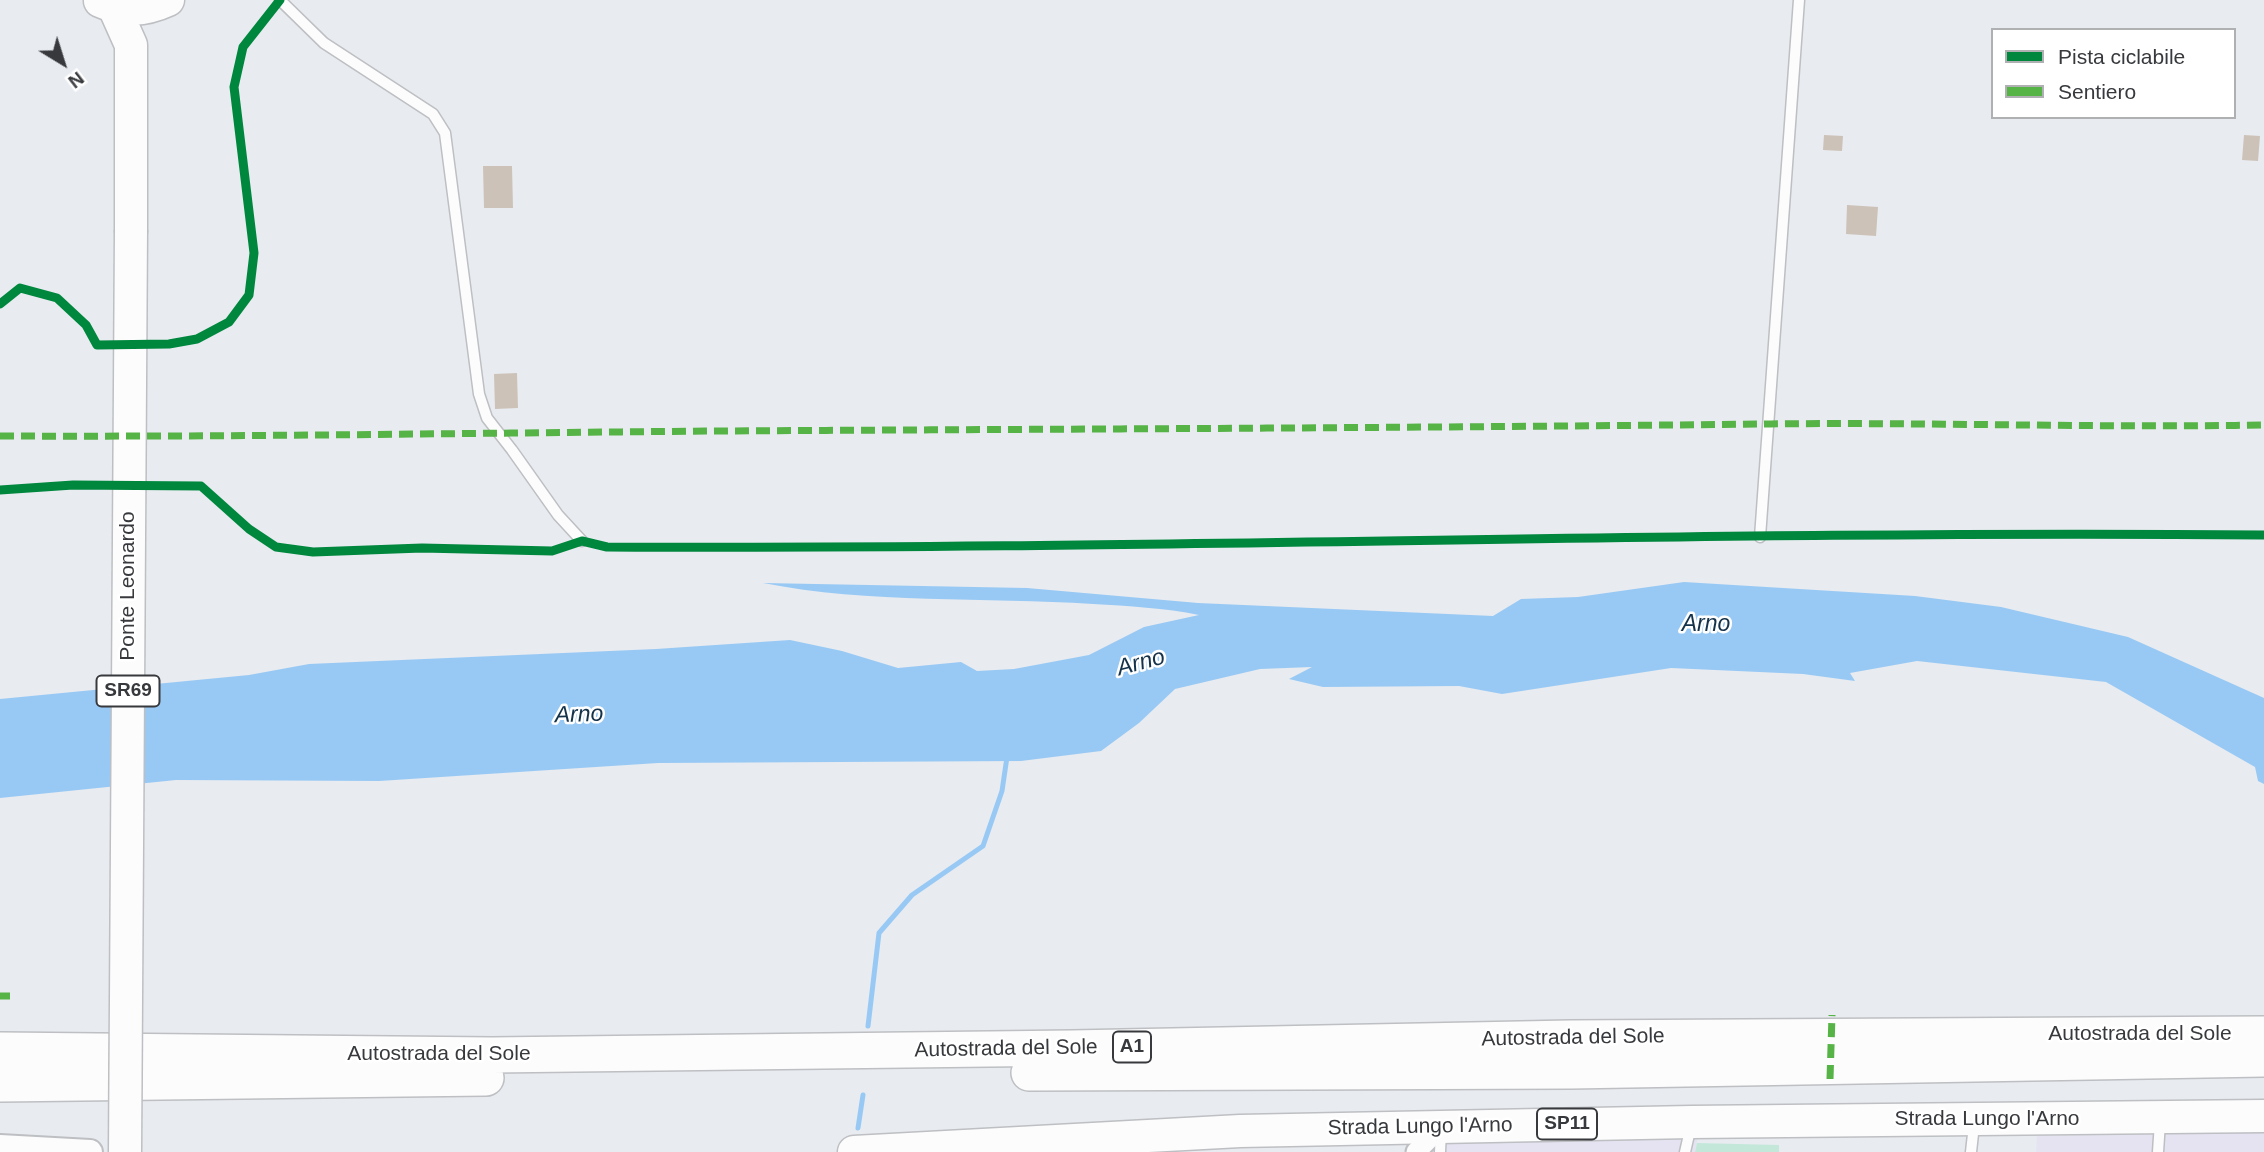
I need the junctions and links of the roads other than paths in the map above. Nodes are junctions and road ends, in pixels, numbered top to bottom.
1 (280, 0) edge
2 (1799, 0) edge
3 (161, 3) edge
4 (106, 4) edge
5 (131, 45) junction
6 (1760, 537) dead end
7 (582, 541) dead end
8 (2264, 1034) edge
9 (0, 1050) edge
10 (2264, 1059) edge
11 (0, 1084) edge
12 (2264, 1116) edge
13 (2160, 1118) junction
14 (1974, 1119) junction
15 (1692, 1122) junction
16 (1441, 1140) edge
17 (0, 1147) edge
18 (83, 1152) edge
19 (90, 1152) edge
20 (125, 1152) edge
21 (863, 1152) edge
22 (1416, 1152) edge
23 (1685, 1152) edge
24 (1971, 1152) edge
25 (2158, 1152) edge

1 - 7 lane
2 - 6 lane
3 - 4 main road
3 - 5 main road
4 - 5 main road
5 - 20 main road, Ponte Leonardo / SR69, bridge
8 - 9 highway, Autostrada del Sole / A1
10 - 11 highway, Autostrada del Sole / A1
12 - 13 main road, Strada Lungo l'Arno / SP11
13 - 14 main road, Strada Lungo l'Arno / SP11
13 - 25 lane
14 - 15 main road, Strada Lungo l'Arno / SP11
14 - 24 lane
15 - 16 main road, Strada Lungo l'Arno / SP11
15 - 23 lane
16 - 21 main road, Strada Lungo l'Arno / SP11
16 - 22 street
17 - 18 street
18 - 19 street

